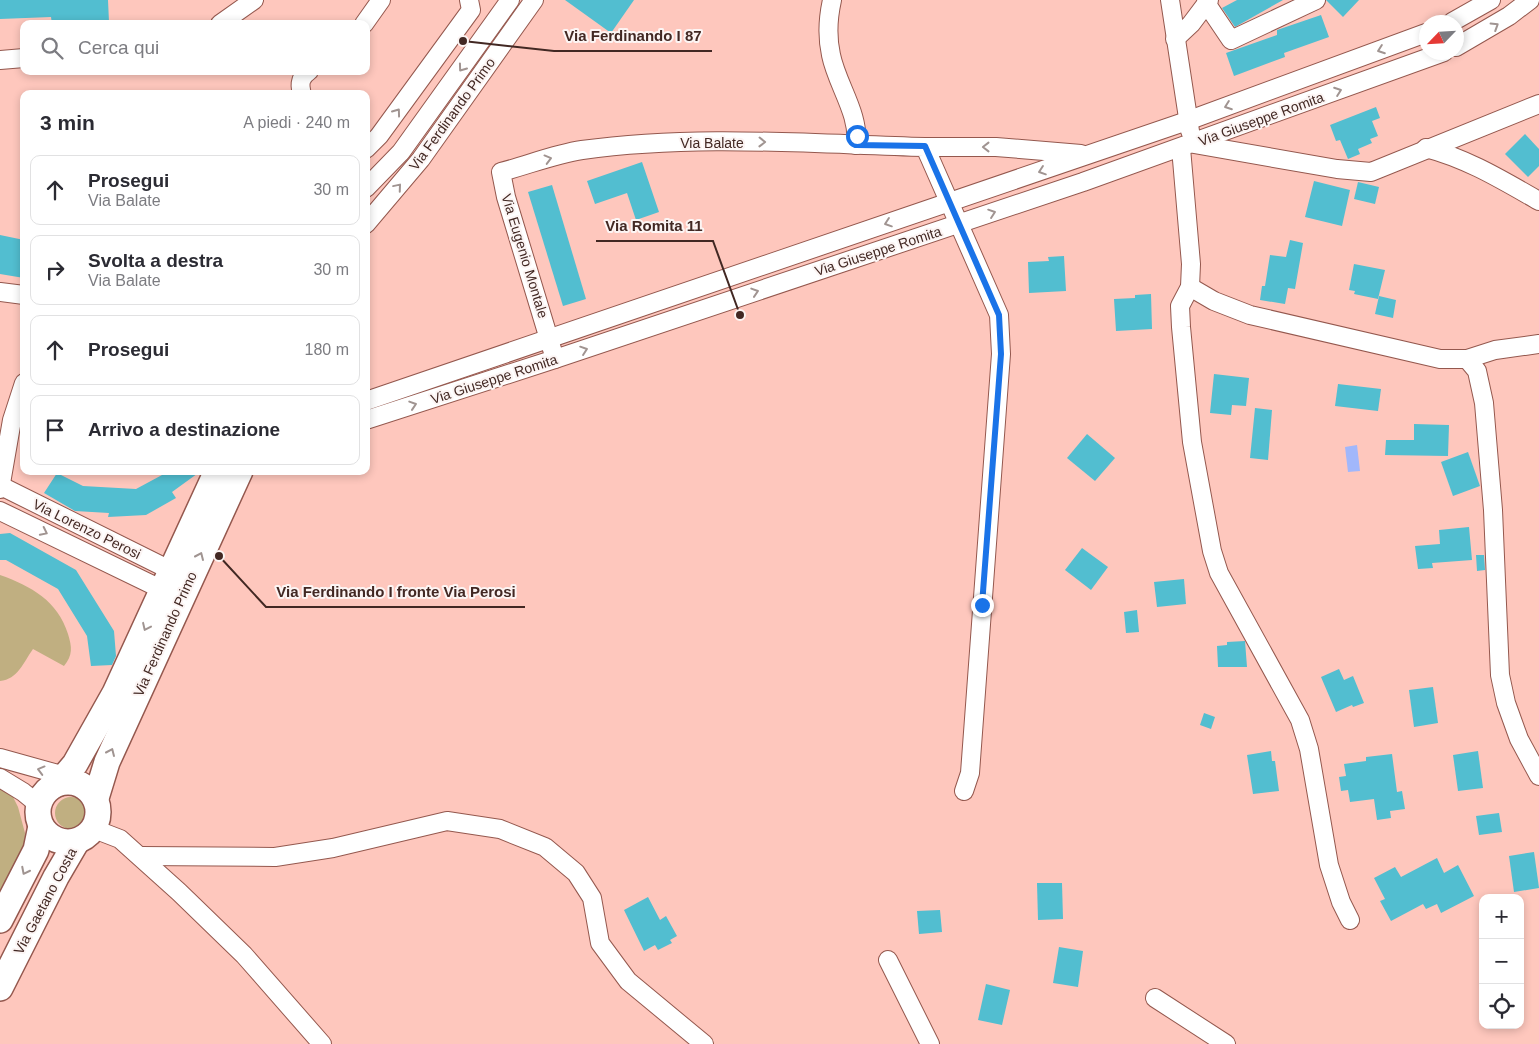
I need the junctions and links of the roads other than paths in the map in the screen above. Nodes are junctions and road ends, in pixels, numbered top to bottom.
1 (254, 0) edge
2 (381, 0) edge
3 (468, 0) edge
4 (510, 0) edge
5 (534, 0) edge
6 (832, 0) edge
7 (1170, 0) edge
8 (1316, 0) edge
9 (1491, 0) edge
10 (1530, 0) edge
11 (1208, 2) edge
12 (1464, 15) edge
13 (226, 20) edge
14 (367, 20) edge
15 (492, 26) junction
16 (1419, 36) edge
17 (506, 37) junction
18 (1175, 38) junction
19 (1464, 42) edge
20 (475, 50) junction
21 (20, 58) edge
22 (0, 60) edge
23 (490, 60) junction
24 (1422, 60) edge
25 (305, 75) edge
26 (301, 90) edge
27 (1539, 104) edge
28 (1187, 121) junction
29 (370, 145) edge
30 (856, 145) junction
31 (925, 146) junction
32 (1188, 146) junction
33 (1426, 148) junction
34 (1087, 155) junction
35 (502, 172) joint
36 (1095, 178) junction
37 (370, 184) edge
38 (1539, 201) edge
39 (950, 202) junction
40 (370, 219) edge
41 (960, 224) junction
42 (1190, 288) junction
43 (0, 292) edge
44 (20, 294) edge
45 (629, 312) junction
46 (635, 332) junction
47 (550, 339) junction
48 (1539, 344) edge
49 (1467, 359) junction
50 (555, 360) junction
51 (20, 395) edge
52 (373, 408) edge
53 (215, 475) edge
54 (238, 475) edge
55 (0, 488) edge
56 (0, 511) edge
57 (168, 580) junction
58 (0, 758) edge
59 (1539, 776) edge
60 (0, 778) edge
61 (75, 785) junction
62 (964, 791) dead end
63 (40, 815) junction
64 (86, 835) junction
65 (140, 856) junction
66 (0, 920) edge
67 (1350, 920) dead end
68 (888, 960) dead end
69 (0, 988) edge
70 (1155, 998) dead end
71 (322, 1044) edge
72 (704, 1044) edge
73 (930, 1044) edge
74 (1226, 1044) edge

1 - 13 street
2 - 14 street
29 -> 3 street
4 - 15 street, Via Ferdinando Primo
5 - 17 street, Via Ferdinando Primo
6 - 30 street
7 - 18 street
8 - 11 street
9 - 12 street
19 -> 10 street
11 - 18 street
15 - 17 street
15 - 20 street, Via Ferdinando Primo
16 -> 28 street, Via Giuseppe Romita
17 - 23 street, Via Ferdinando Primo
18 - 28 street
20 - 23 street
20 -> 37 street, Via Ferdinando Primo
21 - 22 street
40 -> 23 street, Via Ferdinando Primo
32 -> 24 street, Via Giuseppe Romita
25 - 26 street
27 - 33 street
28 - 32 street
28 - 34 street, Via Giuseppe Romita
30 - 31 street, Via Balate
35 -> 30 street, Via Balate
34 -> 31 street, Via Balate
31 - 39 street
32 - 33 street
32 - 36 street, Via Giuseppe Romita
32 - 42 street
33 - 38 street
34 - 36 street
34 -> 39 street, Via Giuseppe Romita
35 - 47 street, Via Eugenio Montale
41 -> 36 street, Via Giuseppe Romita
39 - 41 street
39 -> 45 street, Via Giuseppe Romita
46 -> 41 street, Via Giuseppe Romita
41 - 62 street
42 - 49 street
42 - 67 street
43 - 44 street
45 - 46 street
45 - 47 street, Via Giuseppe Romita
50 -> 46 street, Via Giuseppe Romita
47 - 50 street, Via Eugenio Montale
47 - 52 street, Via Giuseppe Romita
48 - 49 street
49 - 59 street
52 -> 50 street, Via Giuseppe Romita
51 - 55 street
53 - 57 street, Via Ferdinando Primo
61 -> 54 street, Via Ferdinando Primo
55 - 57 street, Via Lorenzo Perosi
56 -> 57 street, Via Lorenzo Perosi
57 -> 61 street, Via Ferdinando Primo
61 -> 58 street
60 - 63 street
61 - 63 street
61 - 64 street
63 - 64 street
63 -> 66 street
64 - 65 street
64 - 69 street, Via Gaetano Costa
65 - 71 street
65 - 72 street
68 - 73 street
70 - 74 street

